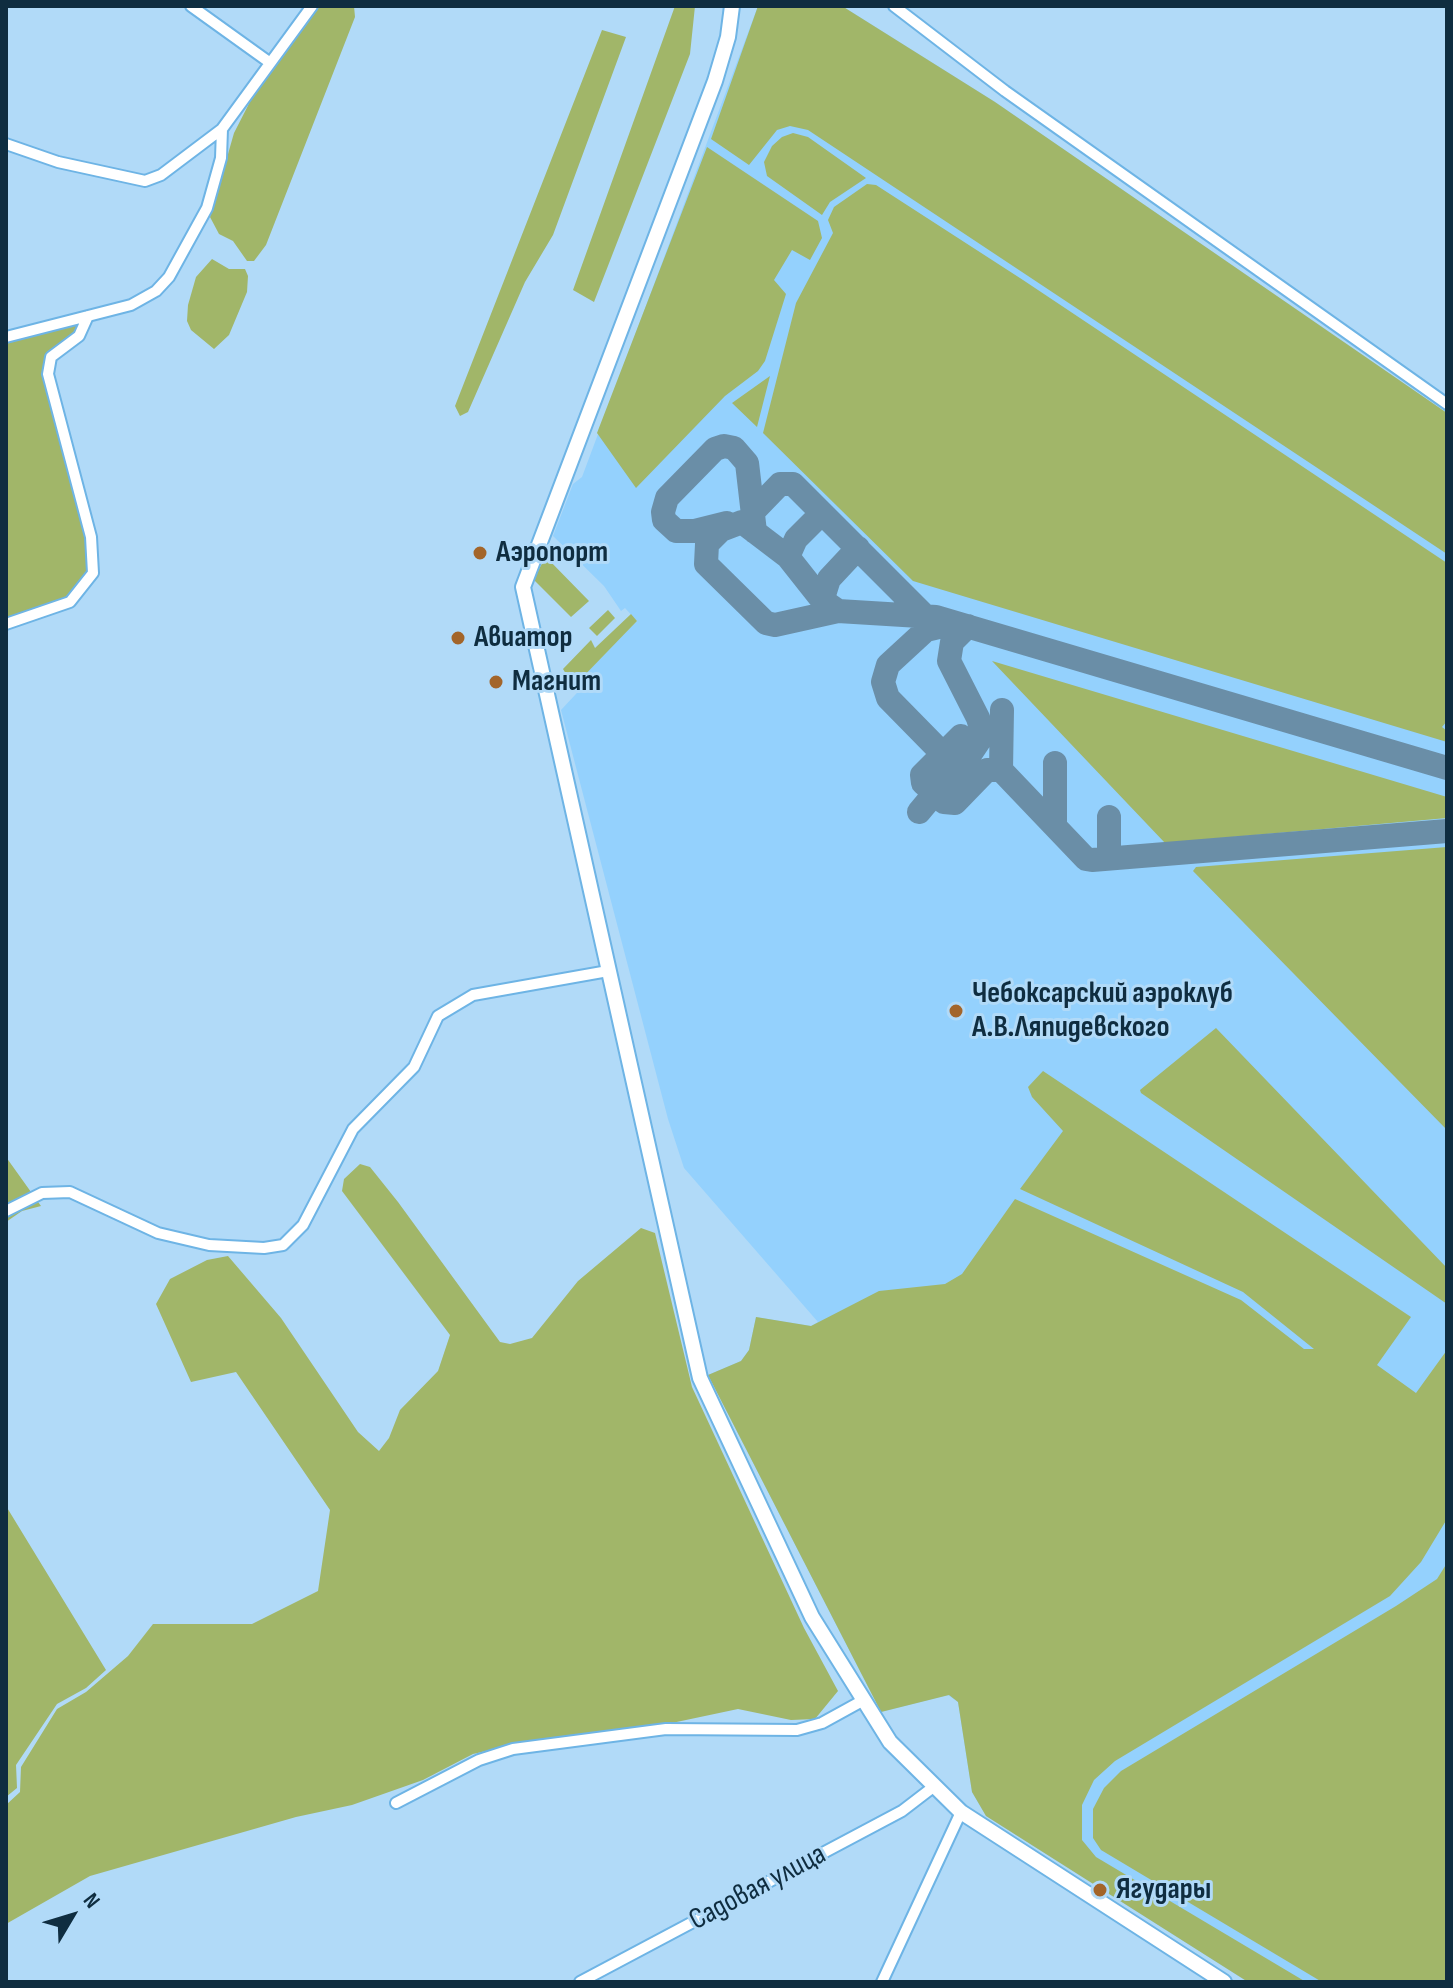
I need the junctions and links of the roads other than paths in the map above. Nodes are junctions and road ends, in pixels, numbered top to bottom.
1 (191, 6) edge
2 (312, 6) edge
3 (732, 6) edge
4 (894, 6) edge
5 (269, 62) junction
6 (222, 129) junction
7 (6, 144) edge
8 (88, 316) junction
9 (6, 337) edge
10 (1447, 404) edge
11 (6, 624) edge
12 (608, 971) junction
13 (6, 1211) edge
14 (862, 1701) junction
15 (932, 1788) junction
16 (396, 1803) dead end
17 (961, 1812) junction
18 (580, 1982) edge
19 (882, 1982) edge
20 (1224, 1982) edge

1 - 5 street
2 - 5 street
3 - 12 street
4 - 10 street
5 - 6 street
6 - 7 street
6 - 8 street
8 - 9 street
8 - 11 street
12 - 13 street
12 - 14 street
14 - 15 street
14 - 16 street
15 - 17 street
15 - 18 street, Садовая улица
17 - 19 street
17 - 20 street

